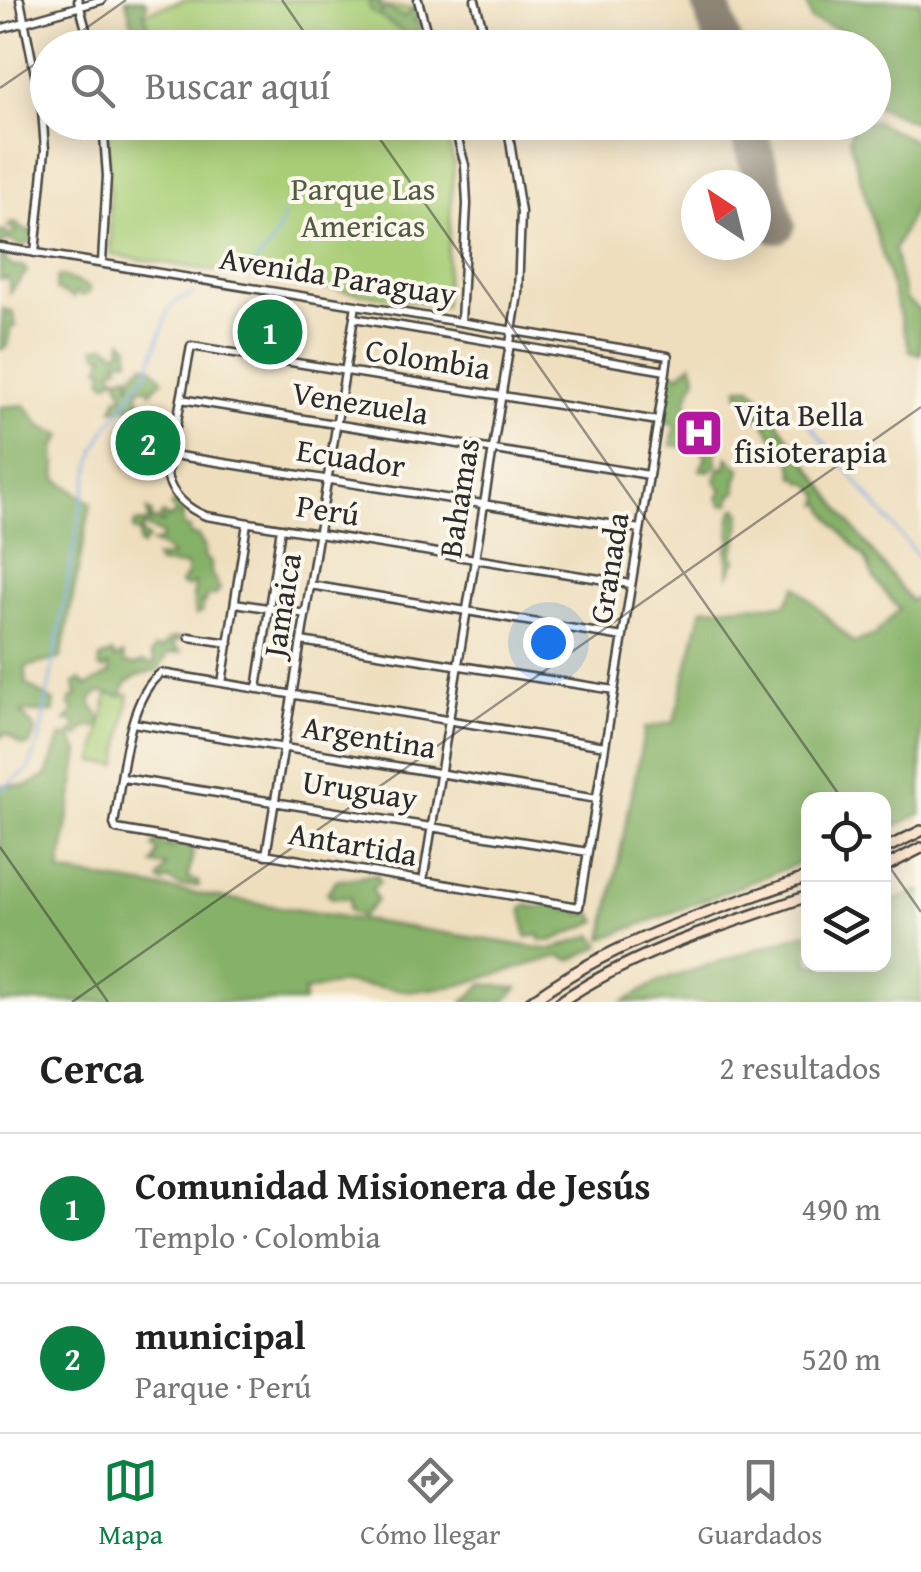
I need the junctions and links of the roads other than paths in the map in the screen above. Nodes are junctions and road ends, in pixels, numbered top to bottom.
1 (20, 0) edge
2 (102, 0) edge
3 (418, 0) edge
4 (476, 0) edge
5 (79, 3) edge
6 (26, 21) junction
7 (0, 28) edge
8 (87, 30) edge
9 (426, 30) edge
10 (484, 30) edge
11 (30, 43) edge
12 (44, 140) edge
13 (105, 140) edge
14 (458, 140) edge
15 (510, 140) edge
16 (0, 247) edge
17 (35, 252) junction
18 (102, 262) junction
19 (356, 305) junction
20 (354, 318) junction
21 (461, 322) junction
22 (512, 330) junction
23 (510, 344) junction
24 (191, 346) joint
25 (668, 356) joint
26 (346, 370) junction
27 (666, 371) junction
28 (501, 396) junction
29 (181, 399) junction
30 (658, 421) junction
31 (337, 424) junction
32 (492, 450) junction
33 (173, 455) junction
34 (649, 475) junction
35 (328, 480) junction
36 (484, 504) junction
37 (247, 522) junction
38 (281, 528) junction
39 (640, 529) junction
40 (319, 534) junction
41 (475, 559) junction
42 (631, 584) junction
43 (310, 585) junction
44 (235, 603) junction
45 (269, 608) junction
46 (466, 611) junction
47 (306, 614) junction
48 (623, 636) junction
49 (189, 637) dead end
50 (301, 641) junction
51 (228, 643) junction
52 (458, 666) junction
53 (222, 683) junction
54 (256, 689) junction
55 (614, 690) junction
56 (292, 695) junction
57 (449, 720) junction
58 (133, 723) junction
59 (606, 746) junction
60 (284, 748) junction
61 (440, 774) junction
62 (123, 778) junction
63 (597, 800) junction
64 (275, 802) junction
65 (432, 827) junction
66 (921, 830) edge
67 (891, 845) edge
68 (921, 848) edge
69 (588, 852) junction
70 (266, 855) junction
71 (891, 863) edge
72 (801, 880) edge
73 (423, 881) junction
74 (764, 893) junction
75 (801, 898) edge
76 (579, 908) joint
77 (768, 910) junction
78 (533, 1002) edge
79 (560, 1002) edge

1 - 6 street
2 - 5 street
3 - 9 street
4 - 10 street
5 - 6 street
5 - 8 street
6 - 7 street
6 - 11 street
12 - 17 street
13 - 18 street
14 - 21 street
15 - 22 street, Bahamas
16 - 17 street, Avenida Paraguay
17 - 18 street, Avenida Paraguay
18 - 19 street, Avenida Paraguay
19 - 20 street, Jamaica
19 - 21 street, Avenida Paraguay
20 - 23 street
20 - 26 street, Jamaica
21 - 22 street, Avenida Paraguay
22 - 23 street, Bahamas
22 - 25 street, Avenida Paraguay
23 - 27 street
23 - 28 street, Bahamas
24 - 26 street, Colombia
24 - 29 street, Perú
25 - 27 street, Granada
26 - 28 street, Colombia
26 - 31 street, Jamaica
27 - 30 street, Granada
28 - 30 street, Colombia
28 - 32 street, Bahamas
29 - 31 street, Venezuela
29 - 33 street, Perú
30 - 34 street, Granada
31 - 32 street, Venezuela
31 - 35 street, Jamaica
32 - 34 street, Venezuela
32 - 36 street, Bahamas
33 - 35 street, Ecuador
33 - 37 street, Perú
34 - 39 street, Granada
35 - 36 street, Ecuador
35 - 40 street, Jamaica
36 - 39 street, Ecuador
36 - 41 street, Bahamas
37 - 38 street, Perú
37 - 44 street
38 - 40 street, Perú
38 - 45 street
39 - 42 street, Granada
40 - 41 street, Perú
40 - 43 street, Jamaica
41 - 42 street, Perú
41 - 46 street, Bahamas
42 - 48 street, Granada
43 - 46 street
43 - 47 street, Jamaica
44 - 45 street
44 - 51 street
45 - 47 street
45 - 54 street
46 - 48 street
46 - 52 street, Bahamas
47 - 50 street, Jamaica
48 - 55 street, Granada
49 - 51 street
50 - 52 street
50 - 56 street, Jamaica
51 - 53 street
52 - 55 street
52 - 57 street, Bahamas
53 - 54 street
53 - 58 street
54 - 56 street
55 - 59 street, Granada
56 - 57 street
56 - 60 street, Jamaica
57 - 59 street
57 - 61 street, Bahamas
58 - 60 street, Argentina
58 - 62 street
59 - 63 street, Granada
60 - 61 street, Argentina
60 - 64 street, Jamaica
61 - 63 street, Argentina
61 - 65 street, Bahamas
62 - 64 street, Uruguay
62 - 70 street, Antartida
63 - 69 street, Granada
64 - 65 street, Uruguay
64 - 70 street, Jamaica
65 - 69 street, Uruguay
65 - 73 street, Bahamas
66 - 67 street
68 - 71 street
69 - 76 street, Granada
70 - 73 street, Antartida
72 - 74 street
73 - 76 street, Antartida
74 - 77 street
74 - 78 street
75 - 77 street
77 - 79 street

